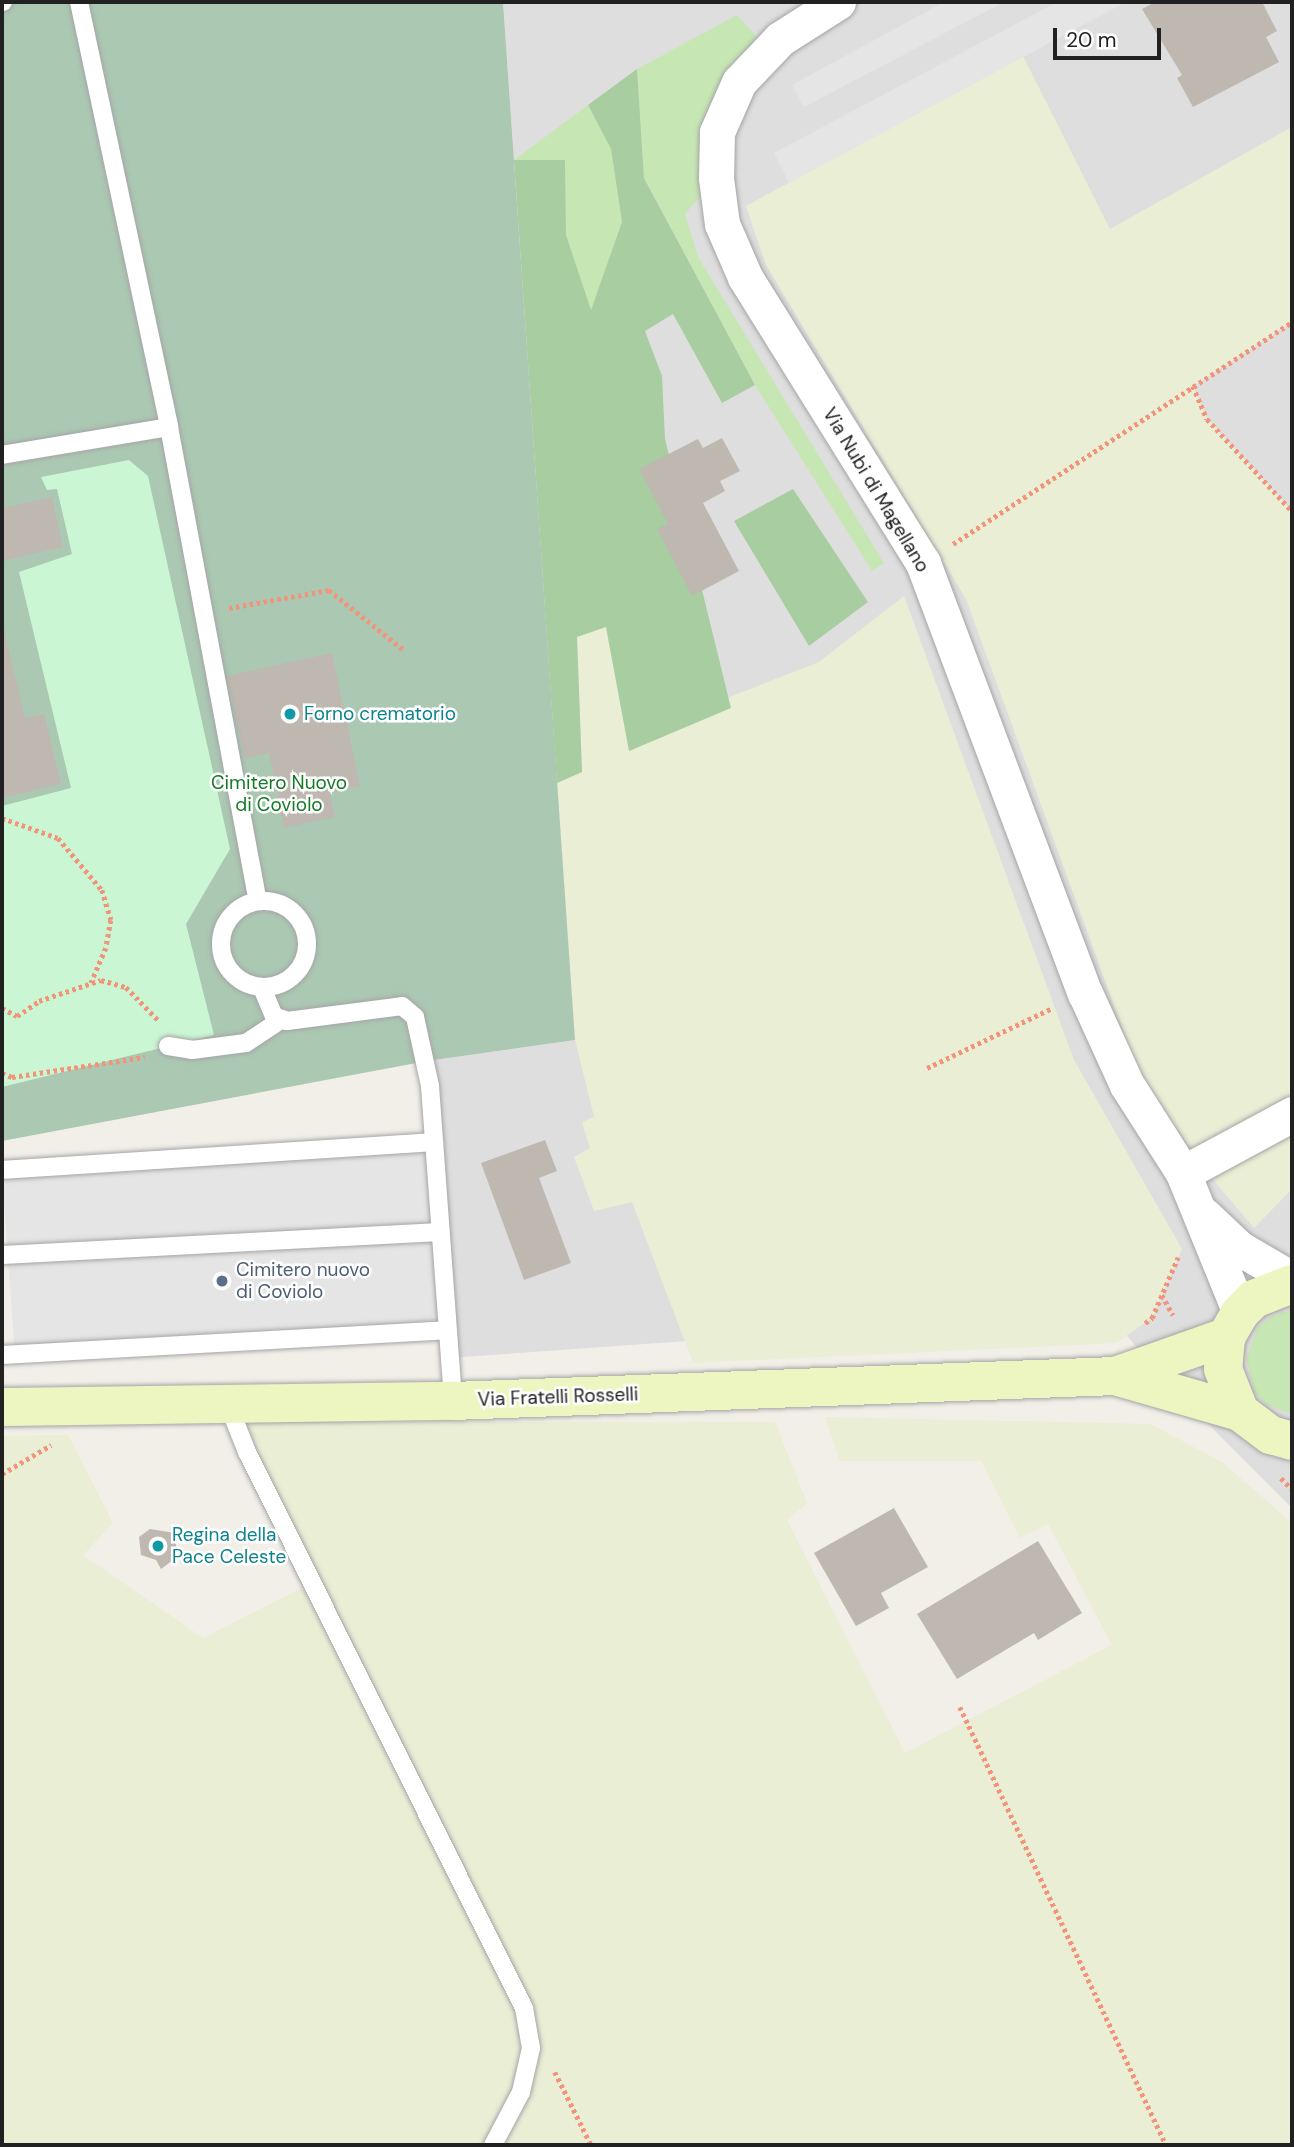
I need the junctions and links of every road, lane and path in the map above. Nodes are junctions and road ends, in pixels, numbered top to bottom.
1 (79, 2) edge
2 (838, 2) edge
3 (1292, 323) edge
4 (1193, 386) junction
5 (169, 426) junction
6 (2, 455) edge
7 (1292, 512) edge
8 (923, 563) junction
9 (204, 612) junction
10 (404, 650) dead end
11 (2, 818) edge
12 (258, 901) junction
13 (90, 983) junction
14 (262, 988) junction
15 (1085, 993) junction
16 (1048, 995) dead end
17 (2, 1008) edge
18 (1052, 1008) junction
19 (1057, 1018) dead end
20 (282, 1019) junction
21 (168, 1046) junction
22 (927, 1068) dead end
23 (2, 1073) edge
24 (1292, 1114) edge
25 (434, 1142) junction
26 (2, 1170) edge
27 (1183, 1173) junction
28 (1202, 1222) junction
29 (440, 1232) junction
30 (2, 1255) edge
31 (1292, 1279) edge
32 (1292, 1284) edge
33 (1233, 1325) junction
34 (446, 1330) junction
35 (1134, 1331) dead end
36 (2, 1355) edge
37 (1115, 1376) junction
38 (453, 1401) junction
39 (228, 1404) junction
40 (2, 1407) edge
41 (1240, 1412) junction
42 (1291, 1444) edge
43 (960, 1707) dead end
44 (548, 2058) dead end
45 (493, 2145) edge
46 (591, 2145) edge
47 (1166, 2145) edge

1 - 5 lane
2 - 8 street, Via Nubi di Magellano
3 - 4 path
4 - 7 path
4 - 8 path
5 - 6 lane
5 - 9 lane
8 - 15 street, Via Nubi di Magellano
9 - 10 path
9 - 12 lane
11 - 13 path
12 - 14 lane
12 - 14 lane
13 - 17 path
13 - 21 path
14 - 20 lane
15 - 18 path
15 - 27 street, Via Nubi di Magellano
16 - 18 path
18 - 19 path
18 - 22 path
20 - 21 lane
20 - 25 lane
21 - 23 path
24 - 27 street
25 - 26 lane
25 - 29 lane
27 - 28 street, Via Nubi di Magellano
28 - 31 street, Via Nubi di Magellano
28 - 33 street, Via Nubi di Magellano
28 - 35 path
29 - 30 lane
29 - 34 lane
32 - 33 street, Via Fratelli Rosselli
33 - 37 street, Via Fratelli Rosselli
33 - 41 street
34 - 36 lane
34 - 38 lane
37 - 38 street, Via Fratelli Rosselli
37 - 41 street, Via Fratelli Rosselli
38 - 39 street, Via Fratelli Rosselli
39 - 40 street, Via Fratelli Rosselli
39 - 45 lane
41 - 42 street, Via Fratelli Rosselli
43 - 47 path
44 - 46 path

